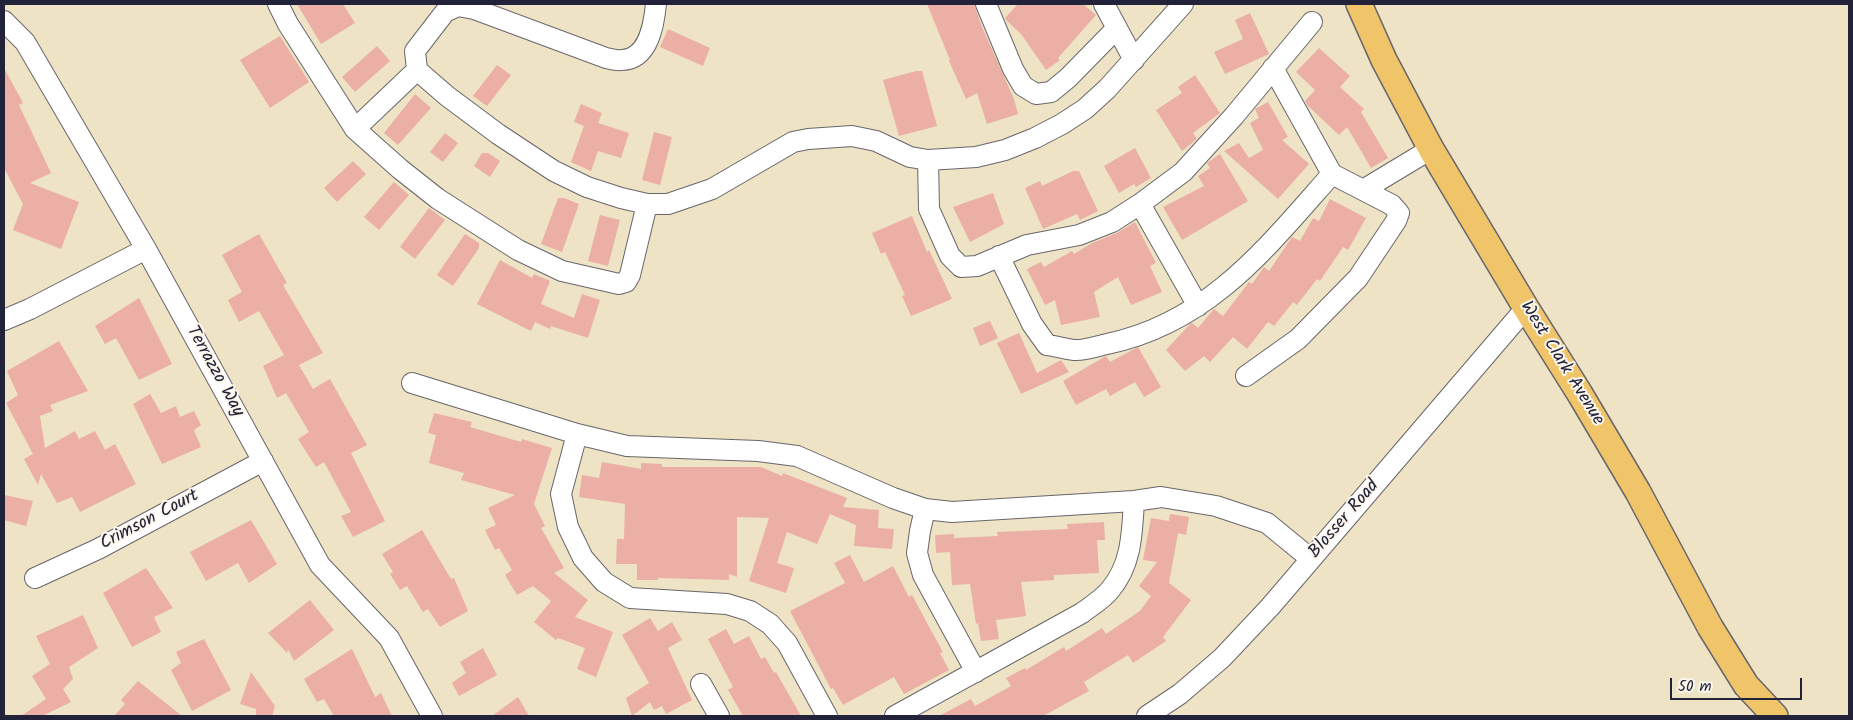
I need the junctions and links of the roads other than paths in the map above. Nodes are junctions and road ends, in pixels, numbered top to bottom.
1 (278, 4) edge
2 (656, 4) edge
3 (986, 4) edge
4 (1104, 4) edge
5 (1183, 4) edge
6 (1359, 4) edge
7 (4, 21) edge
8 (1312, 22) dead end
9 (1117, 28) junction
10 (1134, 60) junction
11 (1273, 68) junction
12 (416, 70) junction
13 (354, 129) junction
14 (1430, 149) junction
15 (928, 160) junction
16 (1332, 174) junction
17 (1363, 190) junction
18 (647, 204) junction
19 (1140, 204) junction
20 (146, 249) junction
21 (999, 256) junction
22 (1198, 306) junction
23 (1526, 308) junction
24 (4, 320) edge
25 (1246, 376) dead end
26 (412, 382) dead end
27 (577, 434) junction
28 (263, 461) junction
29 (1134, 500) junction
30 (925, 509) junction
31 (1311, 559) junction
32 (35, 578) dead end
33 (976, 672) junction
34 (701, 684) dead end
35 (432, 716) edge
36 (719, 716) edge
37 (827, 716) edge
38 (895, 716) edge
39 (1148, 716) edge
40 (1775, 716) edge

1 - 13 street
2 - 12 street
3 - 9 street
4 - 9 street
5 - 10 street
6 - 14 main road, West Clark Avenue
7 - 20 street, Terrazzo Way
8 - 11 street
9 - 10 street
10 - 15 street
11 - 16 street
11 - 19 street
12 - 13 street
12 - 18 street
13 - 18 street
14 - 17 street
14 - 23 main road, West Clark Avenue
15 - 18 street
15 - 21 street
16 - 17 street
16 - 22 street
17 - 25 street
19 - 21 street
19 - 22 street
20 - 24 street
20 - 28 street, Terrazzo Way
21 - 22 street
23 - 31 street, Blosser Road
23 - 40 main road, West Clark Avenue
26 - 27 street
27 - 30 street
27 - 37 street
28 - 32 street, Crimson Court
28 - 35 street, Terrazzo Way
29 - 30 street
29 - 31 street
29 - 33 street
30 - 33 street
31 - 39 street, Blosser Road
33 - 38 street
34 - 36 street

